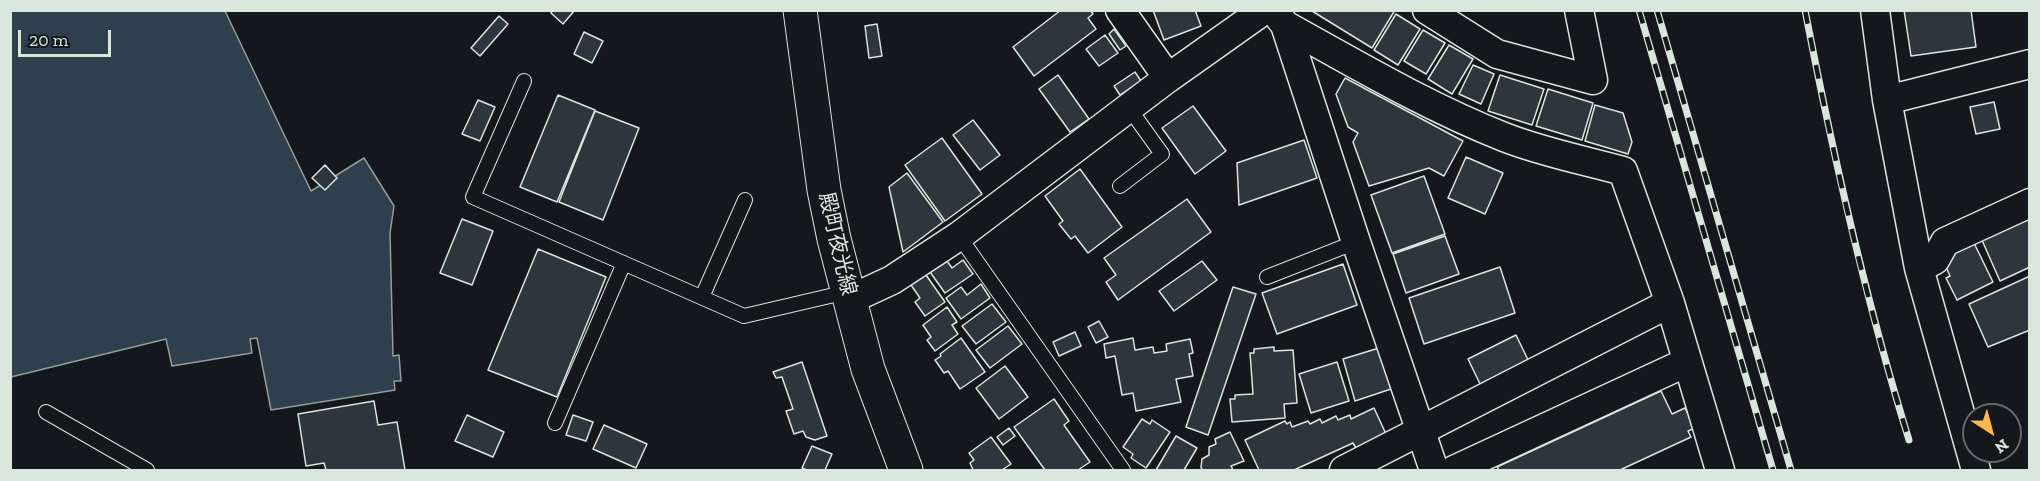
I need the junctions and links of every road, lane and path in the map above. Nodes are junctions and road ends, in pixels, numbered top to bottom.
1 (800, 10) edge
2 (1120, 10) edge
3 (1427, 10) edge
4 (1579, 10) edge
5 (1875, 10) edge
6 (1274, 15) edge
7 (2030, 64) edge
8 (1168, 78) junction
9 (524, 81) dead end
10 (1887, 100) junction
11 (1129, 108) junction
12 (1120, 186) dead end
13 (746, 200) dead end
14 (2030, 203) edge
15 (959, 236) junction
16 (1356, 242) junction
17 (624, 263) junction
18 (1919, 268) junction
19 (1267, 277) dead end
20 (848, 296) junction
21 (702, 297) junction
22 (1670, 303) junction
23 (1687, 362) junction
24 (46, 412) dead end
25 (555, 423) dead end
26 (1419, 433) junction
27 (147, 471) edge
28 (906, 471) edge
29 (1123, 471) edge
30 (1344, 471) edge
31 (1434, 471) edge
32 (1454, 471) edge
33 (1720, 471) edge
34 (1976, 471) edge

1 - 20 street, 殿町夜光線
2 - 8 street
3 - 4 street
5 - 10 street
6 - 8 street
6 - 16 street
6 - 22 street
7 - 10 street
8 - 11 street
9 - 17 lane
10 - 18 street
11 - 12 lane
11 - 15 street
13 - 21 lane
14 - 18 street
15 - 20 street
15 - 29 lane
16 - 19 lane
16 - 26 street
17 - 21 lane
17 - 25 lane
18 - 34 street
20 - 21 lane
20 - 28 street, 殿町夜光線
22 - 23 street
22 - 26 street
23 - 32 street
23 - 33 street
24 - 27 lane
26 - 30 street
26 - 31 street

